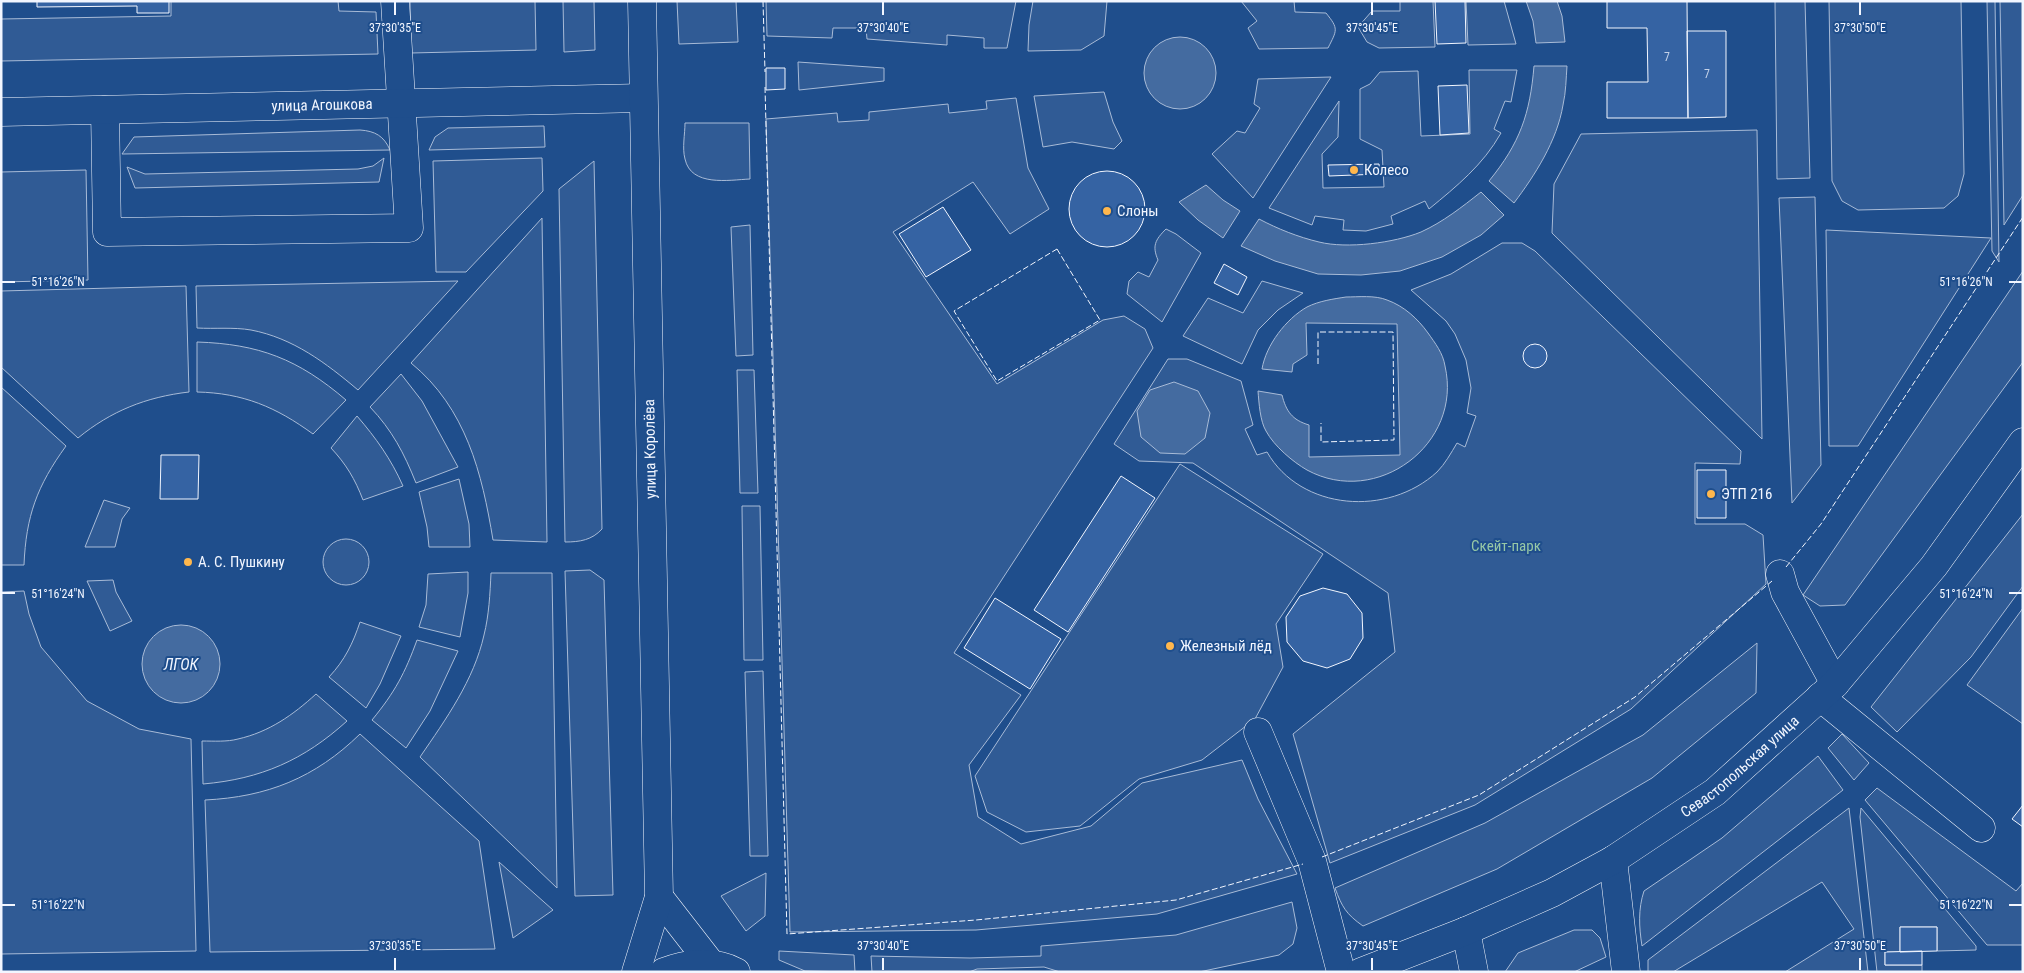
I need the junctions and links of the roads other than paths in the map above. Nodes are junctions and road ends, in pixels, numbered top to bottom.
1 (395, 1) edge
2 (642, 1) edge
3 (644, 98) junction
4 (402, 103) junction
5 (105, 110) junction
6 (1, 112) edge
7 (2023, 442) edge
8 (1780, 574) dead end
9 (1827, 691) junction
10 (1258, 732) dead end
11 (1981, 828) dead end
12 (1613, 860) junction
13 (659, 897) junction
14 (1466, 931) junction
15 (724, 968) edge
16 (636, 972) edge
17 (664, 972) edge
18 (1341, 972) edge
19 (1362, 972) edge
20 (1474, 972) edge
21 (1626, 972) edge

1 - 4 main road
2 - 3 main road, улица Королёва
3 - 4 main road, улица Агошкова
3 - 13 main road, улица Королёва
4 - 5 main road, улица Агошкова
4 - 5 main road
5 - 6 main road, улица Агошкова
7 - 9 main road, Севастопольская улица
8 - 9 main road
9 - 11 main road
9 - 12 main road, Севастопольская улица
10 - 18 main road
12 - 14 main road, Севастопольская улица
12 - 21 main road
13 - 15 main road
13 - 16 main road, улица Королёва
14 - 19 main road, Севастопольская улица
14 - 20 main road
15 - 17 main road

